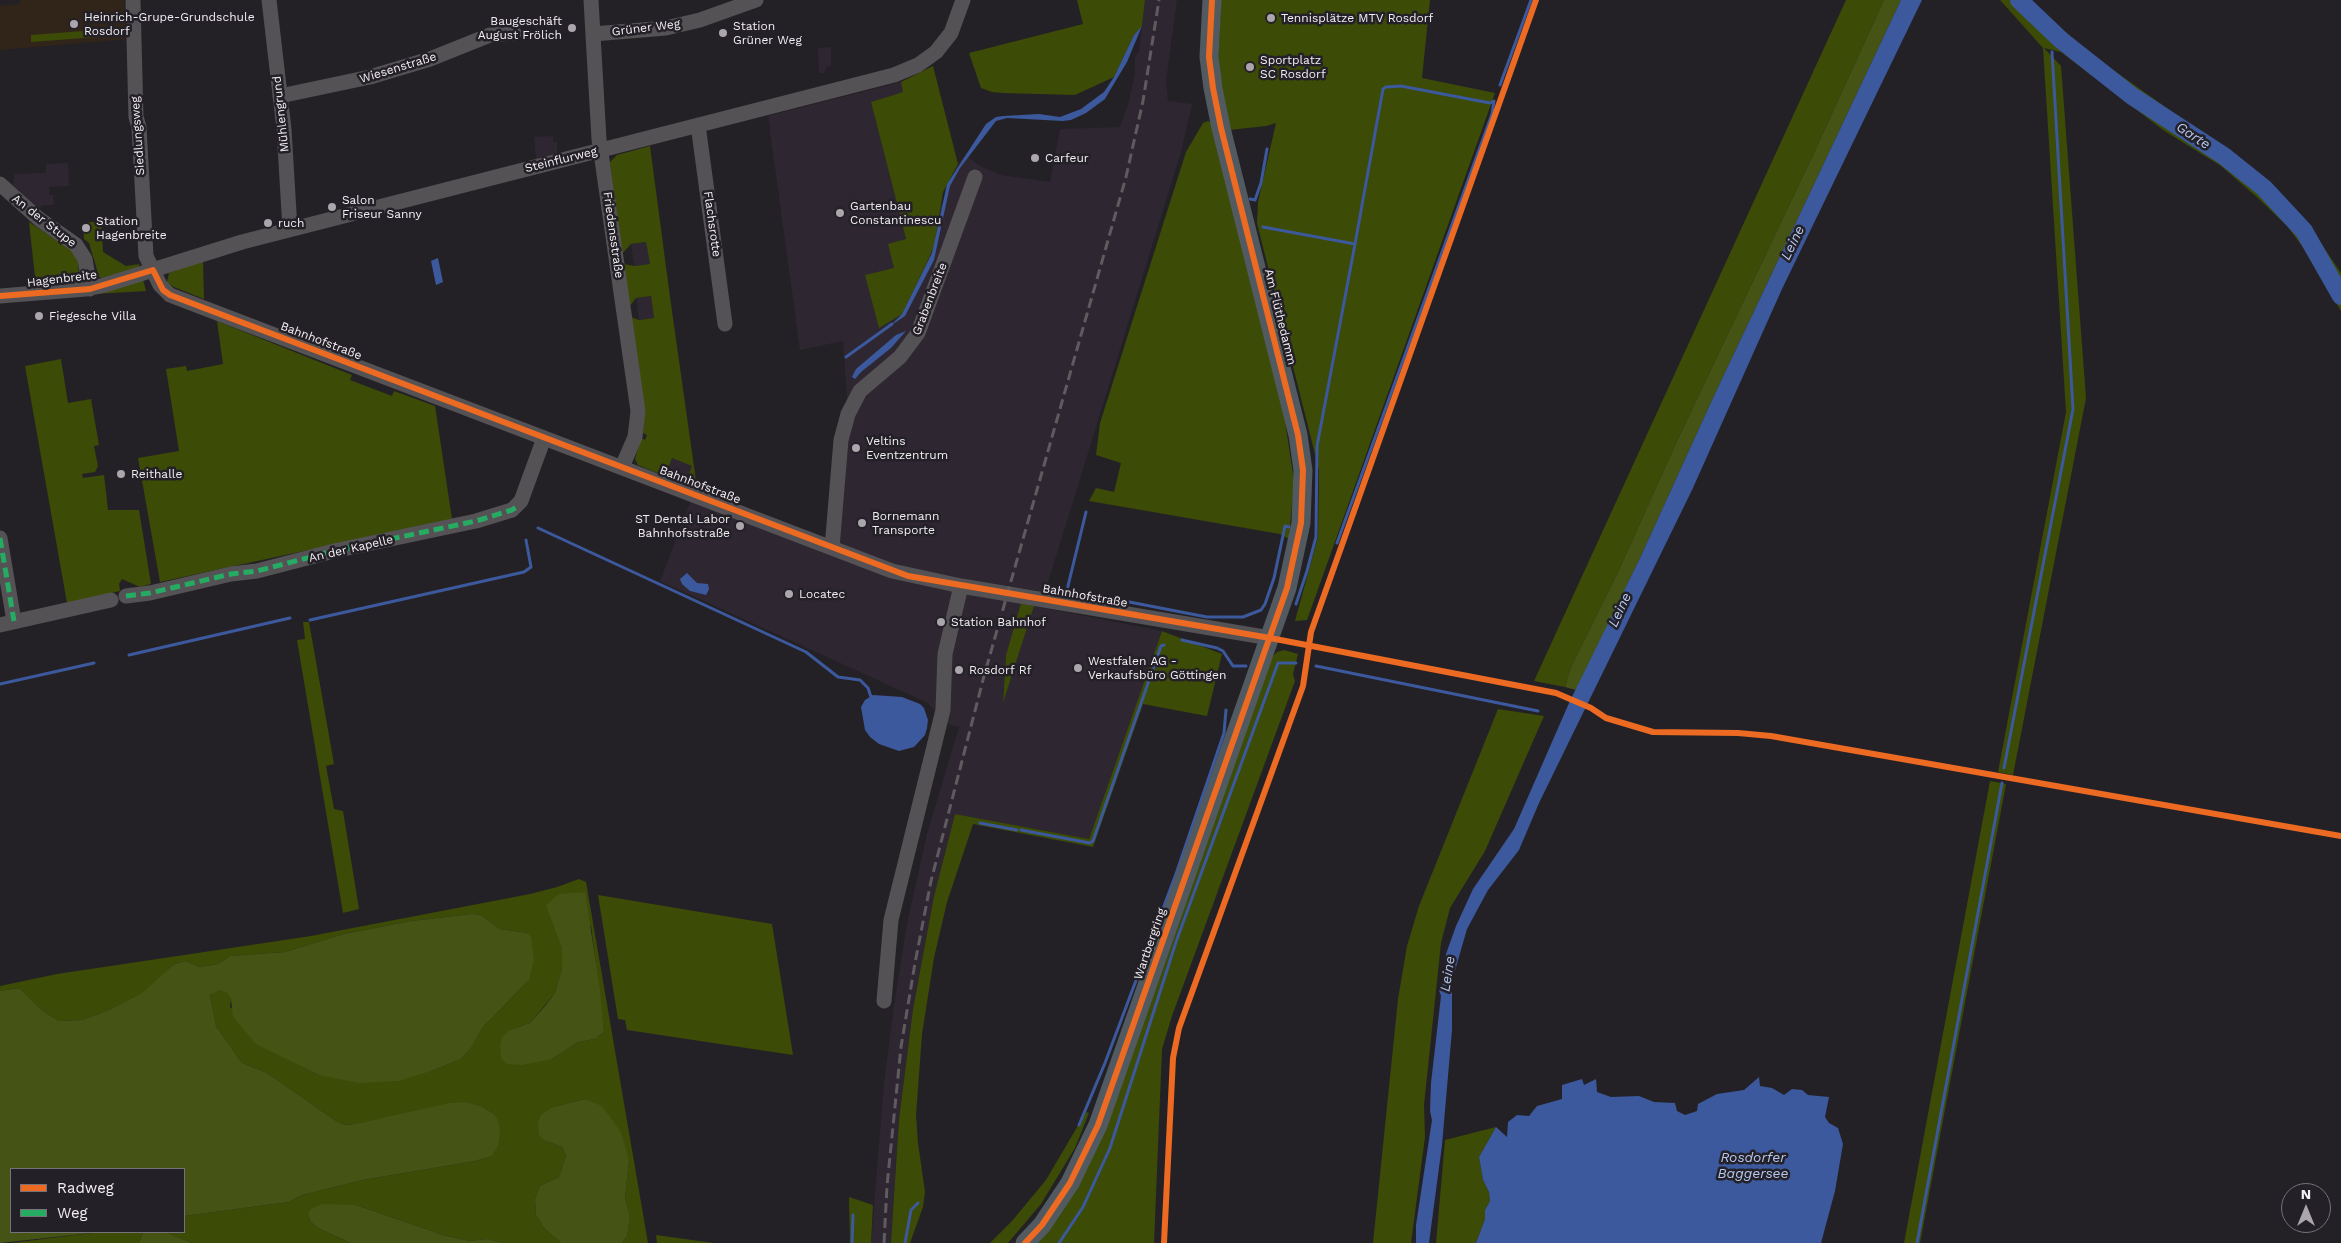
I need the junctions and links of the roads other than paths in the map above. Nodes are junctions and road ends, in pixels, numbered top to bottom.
1 (133, 0) edge
2 (269, 0) edge
3 (591, 0) edge
4 (756, 0) edge
5 (963, 0) edge
6 (1212, 0) edge
7 (514, 33) dead end
8 (593, 34) junction
9 (280, 96) junction
10 (698, 125) junction
11 (601, 150) junction
12 (975, 177) dead end
13 (0, 184) edge
14 (290, 229) junction
15 (153, 270) junction
16 (125, 279) joint
17 (90, 288) junction
18 (0, 296) edge
19 (725, 324) dead end
20 (544, 438) junction
21 (622, 467) junction
22 (0, 538) edge
23 (832, 548) junction
24 (961, 586) junction
25 (126, 596) dead end
26 (111, 600) dead end
27 (7, 623) edge
28 (1270, 638) junction
29 (884, 1001) dead end
30 (1025, 1243) edge

1 - 15 street, Siedlungsweg
2 - 9 street, Mühlengrund
3 - 8 street, Friedensstraße
4 - 8 street, Grüner Weg
5 - 10 street, Steinflurweg
6 - 28 main road, Am Flüthedamm
7 - 9 street, Wiesenstraße
8 - 11 street, Friedensstraße
9 - 14 street, Mühlengrund
10 - 11 street, Steinflurweg
10 - 19 street, Flachsrotte
11 - 14 street, Steinflurweg
11 - 21 street, Friedensstraße
12 - 23 street, Grabenbreite
13 - 17 street, An der Stupe
14 - 15 street, Steinflurweg
15 - 16 street, Steinflurweg
15 - 20 street, Bahnhofstraße
16 - 17 street, Hagenbreite
17 - 18 street, Hagenbreite
20 - 21 street, Bahnhofstraße
20 - 25 street, An der Kapelle
21 - 23 street, Bahnhofstraße
22 - 27 street
23 - 24 street, Bahnhofstraße
24 - 28 street, Bahnhofstraße
24 - 29 street
26 - 27 street
28 - 30 main road, Wartbergring

